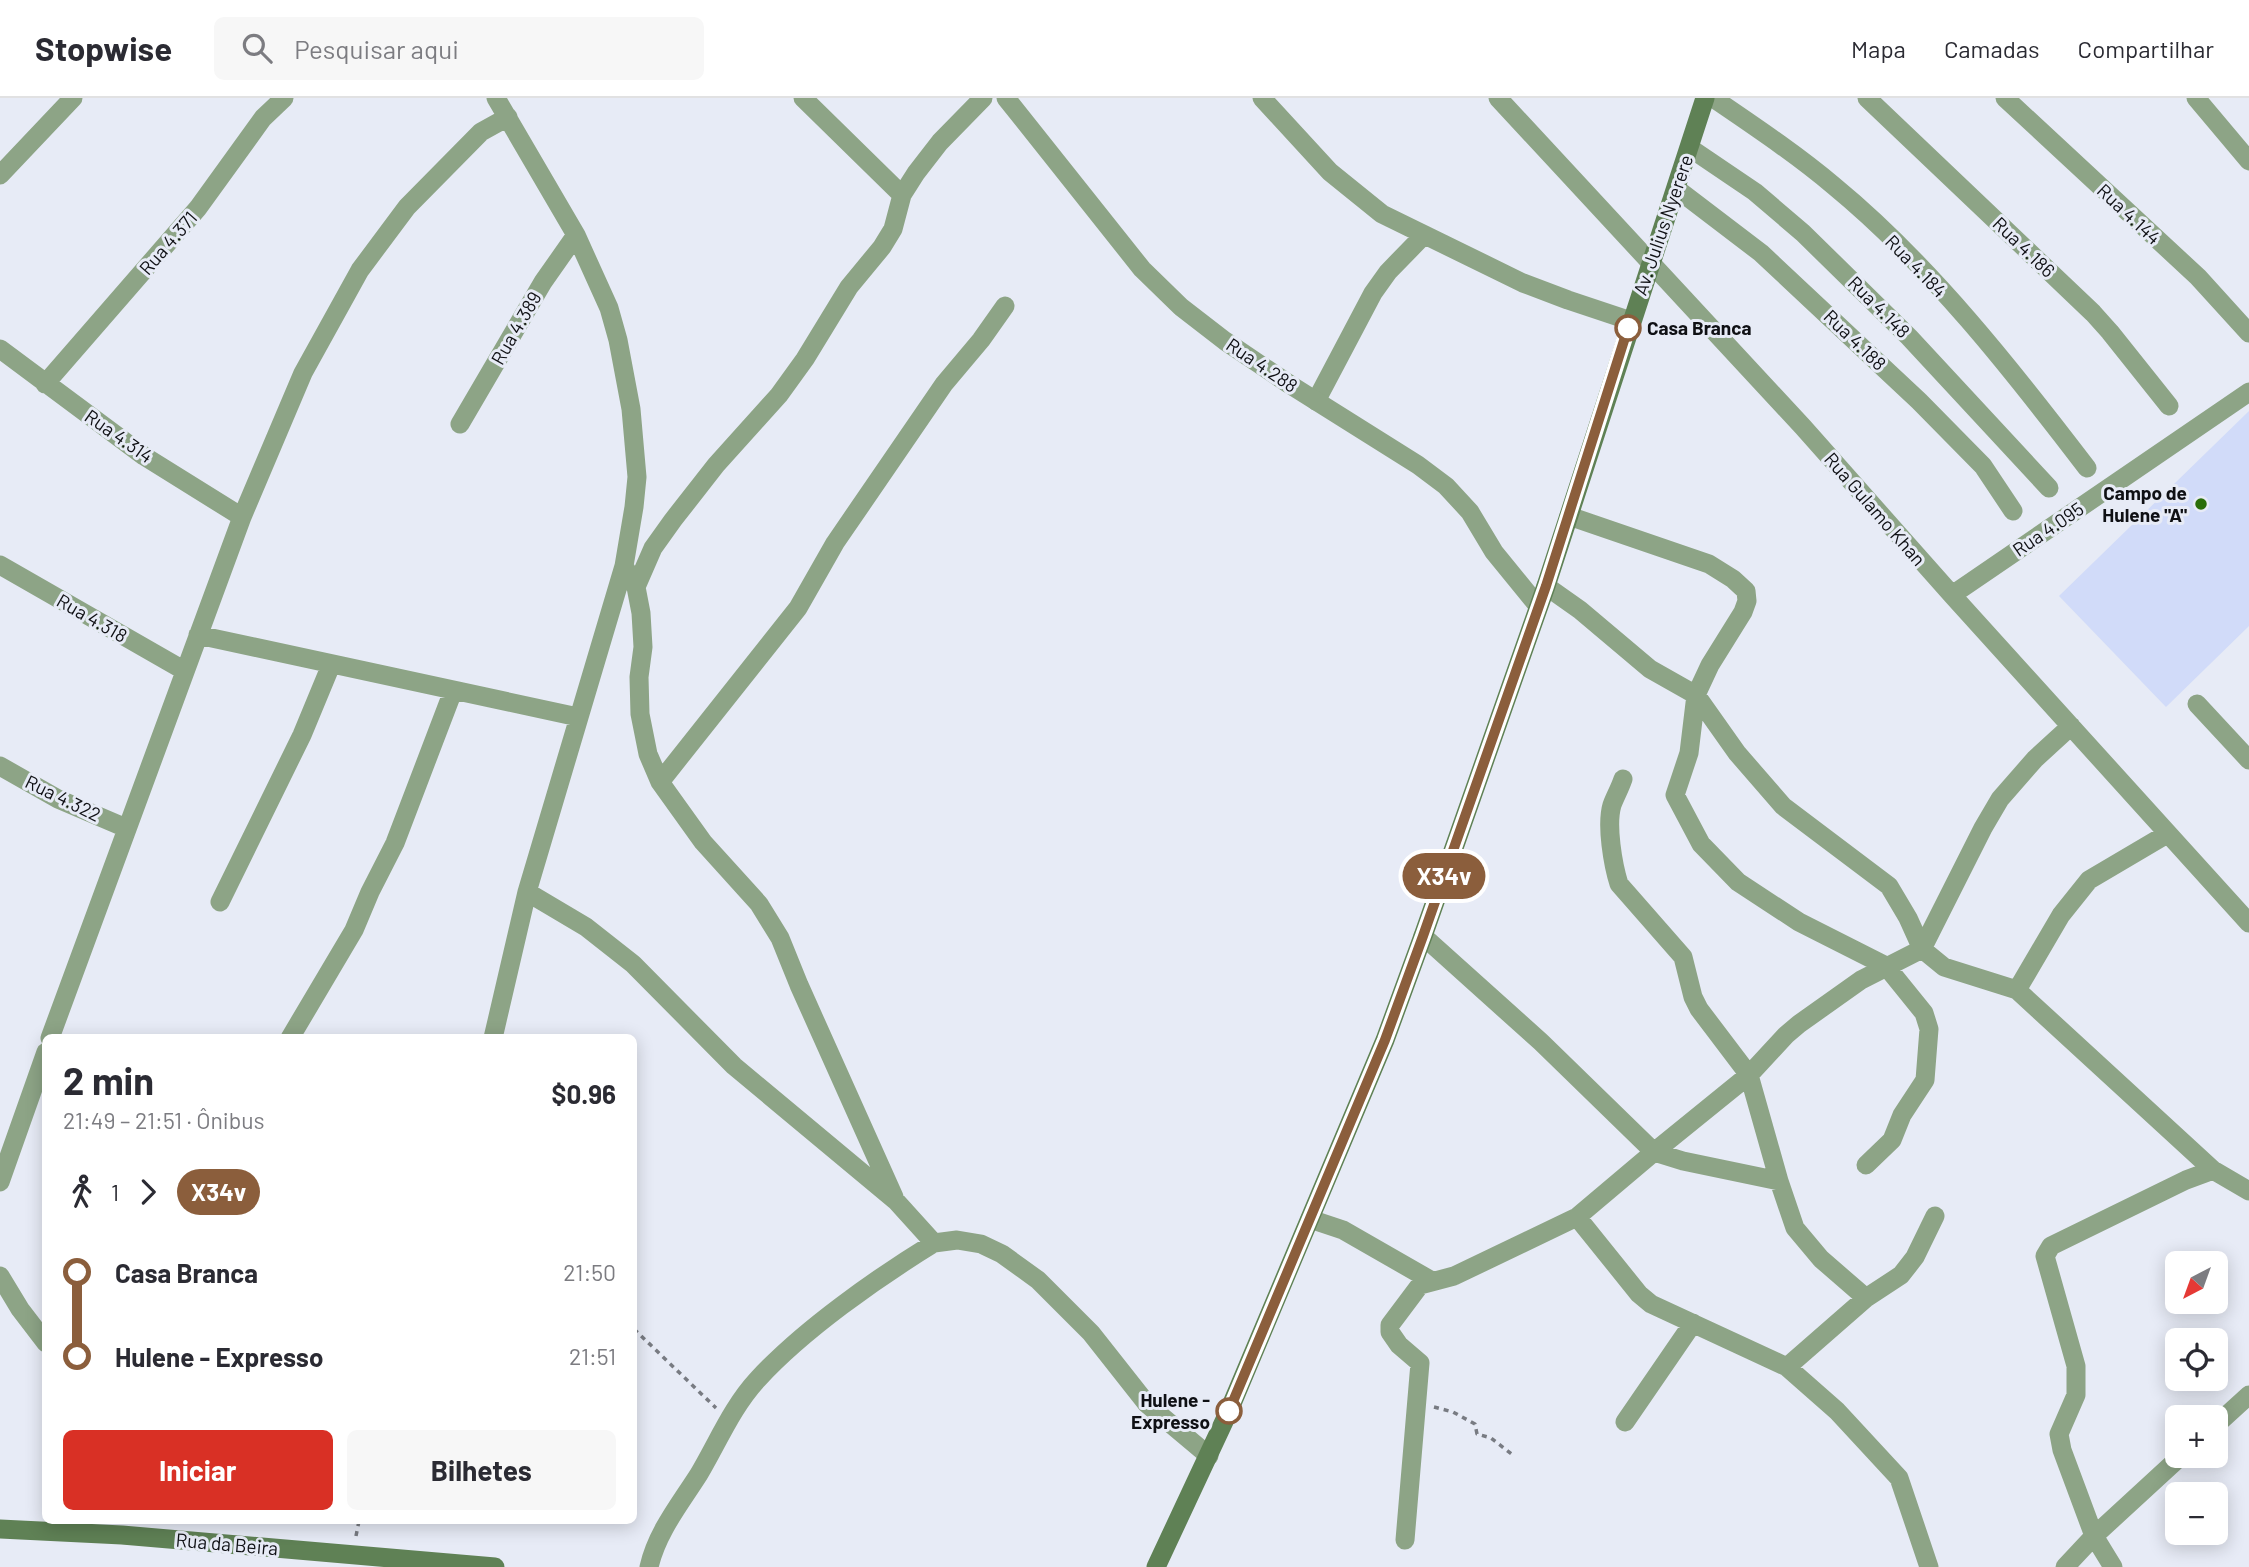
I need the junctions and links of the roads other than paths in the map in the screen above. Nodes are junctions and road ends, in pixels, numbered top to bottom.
1 (73, 98) edge
2 (284, 98) edge
3 (496, 98) edge
4 (803, 98) edge
5 (983, 98) edge
6 (1006, 98) edge
7 (1262, 98) edge
8 (1498, 98) edge
9 (1705, 98) edge
10 (1713, 98) edge
11 (1867, 98) edge
12 (2005, 98) edge
13 (2196, 98) edge
14 (508, 117) junction
15 (1690, 148) junction
16 (2249, 161) edge
17 (0, 175) edge
18 (1677, 189) junction
19 (902, 195) junction
20 (576, 235) junction
21 (1423, 236) junction
22 (1650, 264) junction
23 (1005, 306) dead end
24 (1631, 321) junction
25 (2249, 333) edge
26 (0, 349) edge
27 (45, 384) junction
28 (2249, 391) edge
29 (1316, 401) junction
30 (2169, 407) dead end
31 (460, 424) dead end
32 (2088, 468) dead end
33 (2049, 488) dead end
34 (2013, 511) dead end
35 (1569, 516) junction
36 (242, 517) junction
37 (0, 565) edge
38 (625, 566) junction
39 (1546, 586) junction
40 (636, 587) junction
41 (1952, 595) junction
42 (1538, 606) junction
43 (198, 635) junction
44 (331, 665) junction
45 (185, 671) junction
46 (453, 691) junction
47 (1696, 695) junction
48 (2197, 704) dead end
49 (578, 717) junction
50 (2071, 726) junction
51 (2249, 760) edge
52 (0, 766) edge
53 (1623, 779) dead end
54 (660, 782) junction
55 (126, 828) junction
56 (2167, 834) junction
57 (527, 892) junction
58 (220, 902) dead end
59 (2249, 923) edge
60 (1423, 936) junction
61 (1922, 949) junction
62 (1886, 966) junction
63 (2017, 990) junction
64 (51, 1034) edge
65 (292, 1034) edge
66 (494, 1034) edge
67 (42, 1063) edge
68 (1749, 1075) junction
69 (1654, 1152) junction
70 (1866, 1165) dead end
71 (2213, 1170) junction
72 (1779, 1181) junction
73 (0, 1182) edge
74 (2249, 1191) edge
75 (896, 1201) junction
76 (1935, 1216) dead end
77 (1577, 1217) junction
78 (1310, 1219) junction
79 (934, 1243) junction
80 (0, 1276) edge
81 (1432, 1281) junction
82 (1866, 1298) junction
83 (1693, 1323) junction
84 (42, 1338) edge
85 (1787, 1367) junction
86 (2249, 1395) edge
87 (2228, 1414) edge
88 (1625, 1422) dead end
89 (1209, 1456) junction
90 (2168, 1468) edge
91 (121, 1528) edge
92 (0, 1529) edge
93 (1172, 1534) junction
94 (2094, 1536) junction
95 (1405, 1540) dead end
96 (495, 1567) edge
97 (649, 1567) edge
98 (1147, 1567) edge
99 (1156, 1567) edge
100 (1929, 1567) edge
101 (2065, 1567) edge
102 (2113, 1567) edge

1 - 17 street
2 - 27 street, Rua 4.371
3 - 14 street
4 - 19 street
5 - 19 street
6 - 29 street, Rua 4.288
7 - 21 street
8 - 22 street, Rua Gulamo Khan
9 - 15 main road, Av. Julius Nyerere
10 - 32 street, Rua 4.184
11 - 30 street, Rua 4.186
12 - 25 street, Rua 4.144
13 - 16 street
14 - 20 street
14 - 36 street
15 - 18 main road, Av. Julius Nyerere
15 - 33 street, Rua 4.148
18 - 22 main road, Av. Julius Nyerere
18 - 34 street, Rua 4.188
19 - 40 street
20 - 31 street, Rua 4.389
20 - 38 street
21 - 24 street
21 - 29 street
22 - 24 main road, Av. Julius Nyerere
22 - 41 street, Rua Gulamo Khan
23 - 54 street
24 - 35 main road, Av. Julius Nyerere
26 - 27 street, Rua 4.314
27 - 36 street, Rua 4.314
28 - 41 street, Rua 4.095
29 - 42 street, Rua 4.288
35 - 39 main road, Av. Julius Nyerere
35 - 47 street
36 - 43 street
37 - 45 street, Rua 4.318
38 - 40 street
38 - 49 street
39 - 42 main road, Av. Julius Nyerere
39 - 47 street
40 - 54 street
41 - 50 street, Rua Gulamo Khan
42 - 60 main road, Av. Julius Nyerere
43 - 44 street
43 - 45 street
44 - 46 street
44 - 58 street
45 - 55 street
46 - 49 street
46 - 65 street
47 - 61 street
47 - 62 street
48 - 51 street
49 - 57 street
50 - 56 street, Rua Gulamo Khan
50 - 61 street
52 - 55 street, Rua 4.322
53 - 68 street
54 - 75 street
55 - 64 street
56 - 59 street, Rua Gulamo Khan
56 - 63 street
57 - 66 street
57 - 75 street
60 - 69 street
60 - 78 main road, Av. Julius Nyerere
61 - 62 street
61 - 63 street
62 - 68 street
62 - 70 street
63 - 71 street
67 - 73 street
68 - 69 street
68 - 72 street
69 - 72 street
69 - 77 street
71 - 74 street
71 - 94 street
72 - 82 street
75 - 79 street
76 - 82 street
77 - 81 street
77 - 83 street
78 - 81 street
78 - 89 main road, Av. Julius Nyerere
79 - 89 street
79 - 97 street
80 - 84 street
81 - 95 street
82 - 85 street
83 - 85 street
83 - 88 street
85 - 100 street
86 - 87 street
89 - 93 main road, Av. Julius Nyerere
90 - 94 street
91 - 92 main road, Rua da Beira
91 - 96 main road, Rua da Beira
93 - 98 main road
93 - 99 main road, Av. Julius Nyerere
94 - 101 street
94 - 102 street

